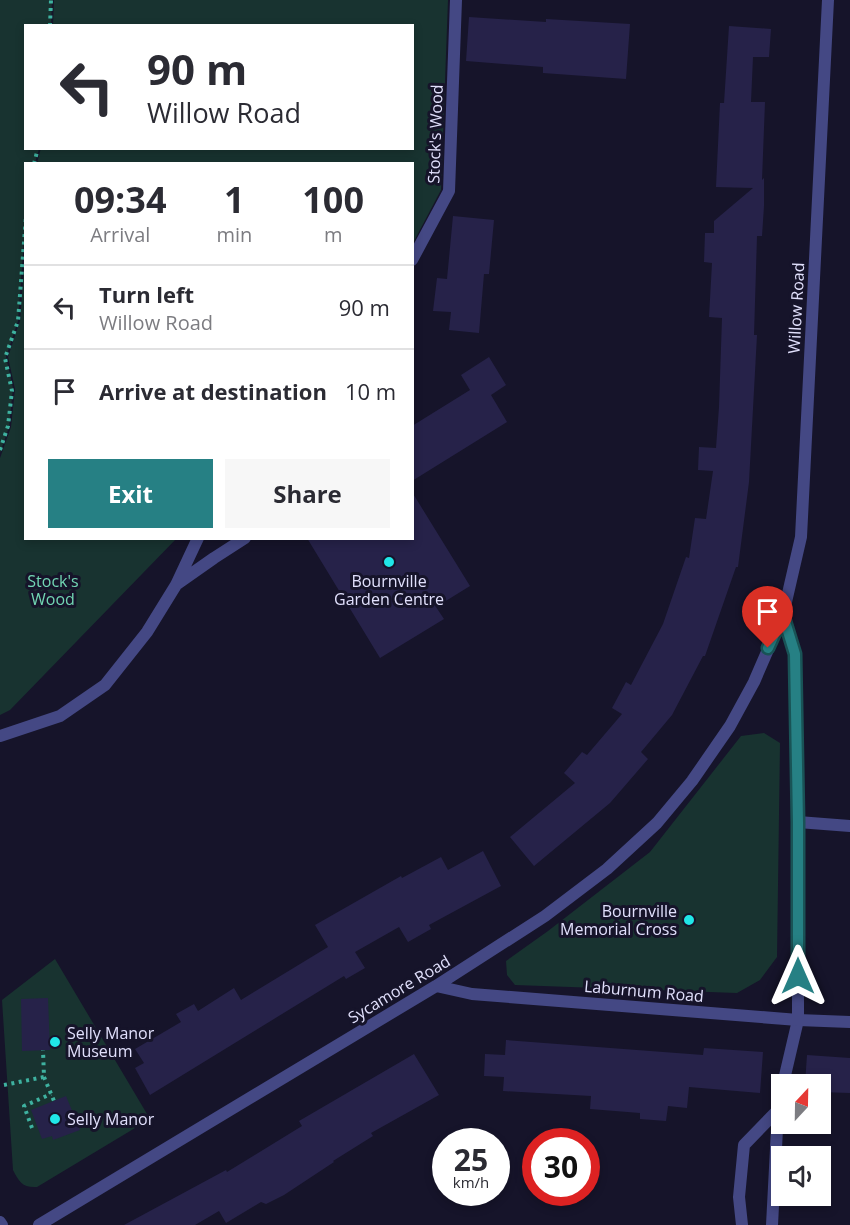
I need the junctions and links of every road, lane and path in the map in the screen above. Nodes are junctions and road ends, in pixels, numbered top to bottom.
1 (51, 0) edge
2 (456, 0) edge
3 (828, 0) edge
4 (50, 24) edge
5 (24, 242) edge
6 (414, 256) edge
7 (0, 450) edge
8 (197, 540) edge
9 (243, 540) edge
10 (176, 585) junction
11 (783, 615) junction
12 (730, 726) joint
13 (0, 736) edge
14 (798, 822) junction
15 (850, 826) edge
16 (436, 986) junction
17 (798, 1020) junction
18 (850, 1022) edge
19 (43, 1050) dead end
20 (785, 1074) edge
21 (44, 1077) junction
22 (4, 1085) dead end
23 (51, 1094) junction
24 (54, 1101) dead end
25 (771, 1117) edge
26 (32, 1128) dead end
27 (777, 1134) edge
28 (39, 1225) edge
29 (742, 1225) edge
30 (772, 1225) edge

1 - 4 path
2 - 6 street, Stock's Wood
3 - 11 street, Willow Road
5 - 7 path
8 - 10 street
9 - 10 street
10 - 13 street
11 - 12 street, Willow Road
11 - 14 street
12 - 16 street, Sycamore Road
14 - 15 street
14 - 17 street
16 - 17 street, Laburnum Road
16 - 28 street, Sycamore Road
17 - 18 street, Laburnum Road
17 - 20 street
19 - 21 path
21 - 22 path
21 - 23 path
23 - 24 path
23 - 26 path
25 - 29 street
27 - 30 street

